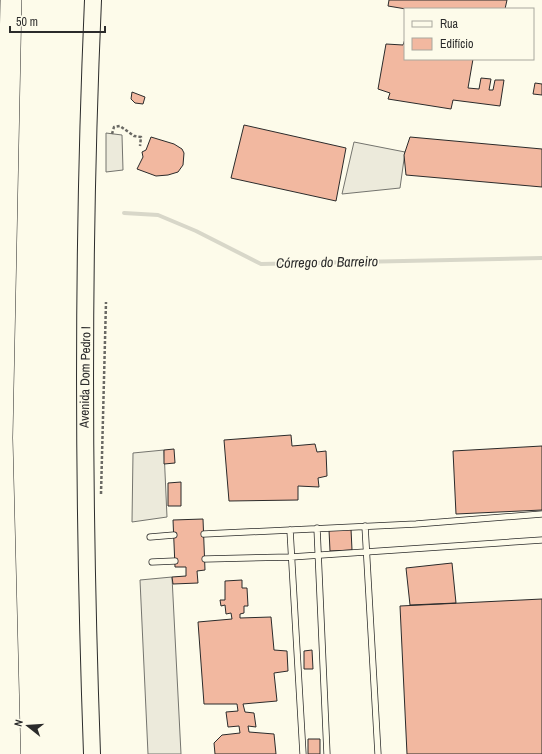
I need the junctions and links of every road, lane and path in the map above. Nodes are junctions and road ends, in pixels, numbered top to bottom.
1 (11, 0) edge
2 (94, 0) edge
3 (112, 134) dead end
4 (140, 146) dead end
5 (106, 302) dead end
6 (101, 495) dead end
7 (542, 514) edge
8 (365, 526) junction
9 (316, 528) junction
10 (290, 530) junction
11 (204, 534) dead end
12 (174, 535) dead end
13 (150, 537) dead end
14 (542, 540) edge
15 (367, 552) junction
16 (318, 555) junction
17 (291, 557) junction
18 (205, 560) dead end
19 (175, 561) dead end
20 (152, 562) dead end
21 (10, 754) edge
22 (92, 754) edge
23 (303, 754) edge
24 (327, 754) edge
25 (378, 754) edge

1 - 21 highway
2 - 22 main road, Avenida Dom Pedro I
3 - 4 path
5 - 6 path
7 - 8 lane
8 - 9 lane
8 - 15 lane
9 - 10 lane
9 - 16 lane
10 - 11 lane
10 - 17 lane
12 - 13 lane
14 - 15 lane
15 - 16 lane
15 - 25 lane
16 - 17 lane
16 - 24 lane
17 - 18 lane
17 - 23 lane
19 - 20 lane

